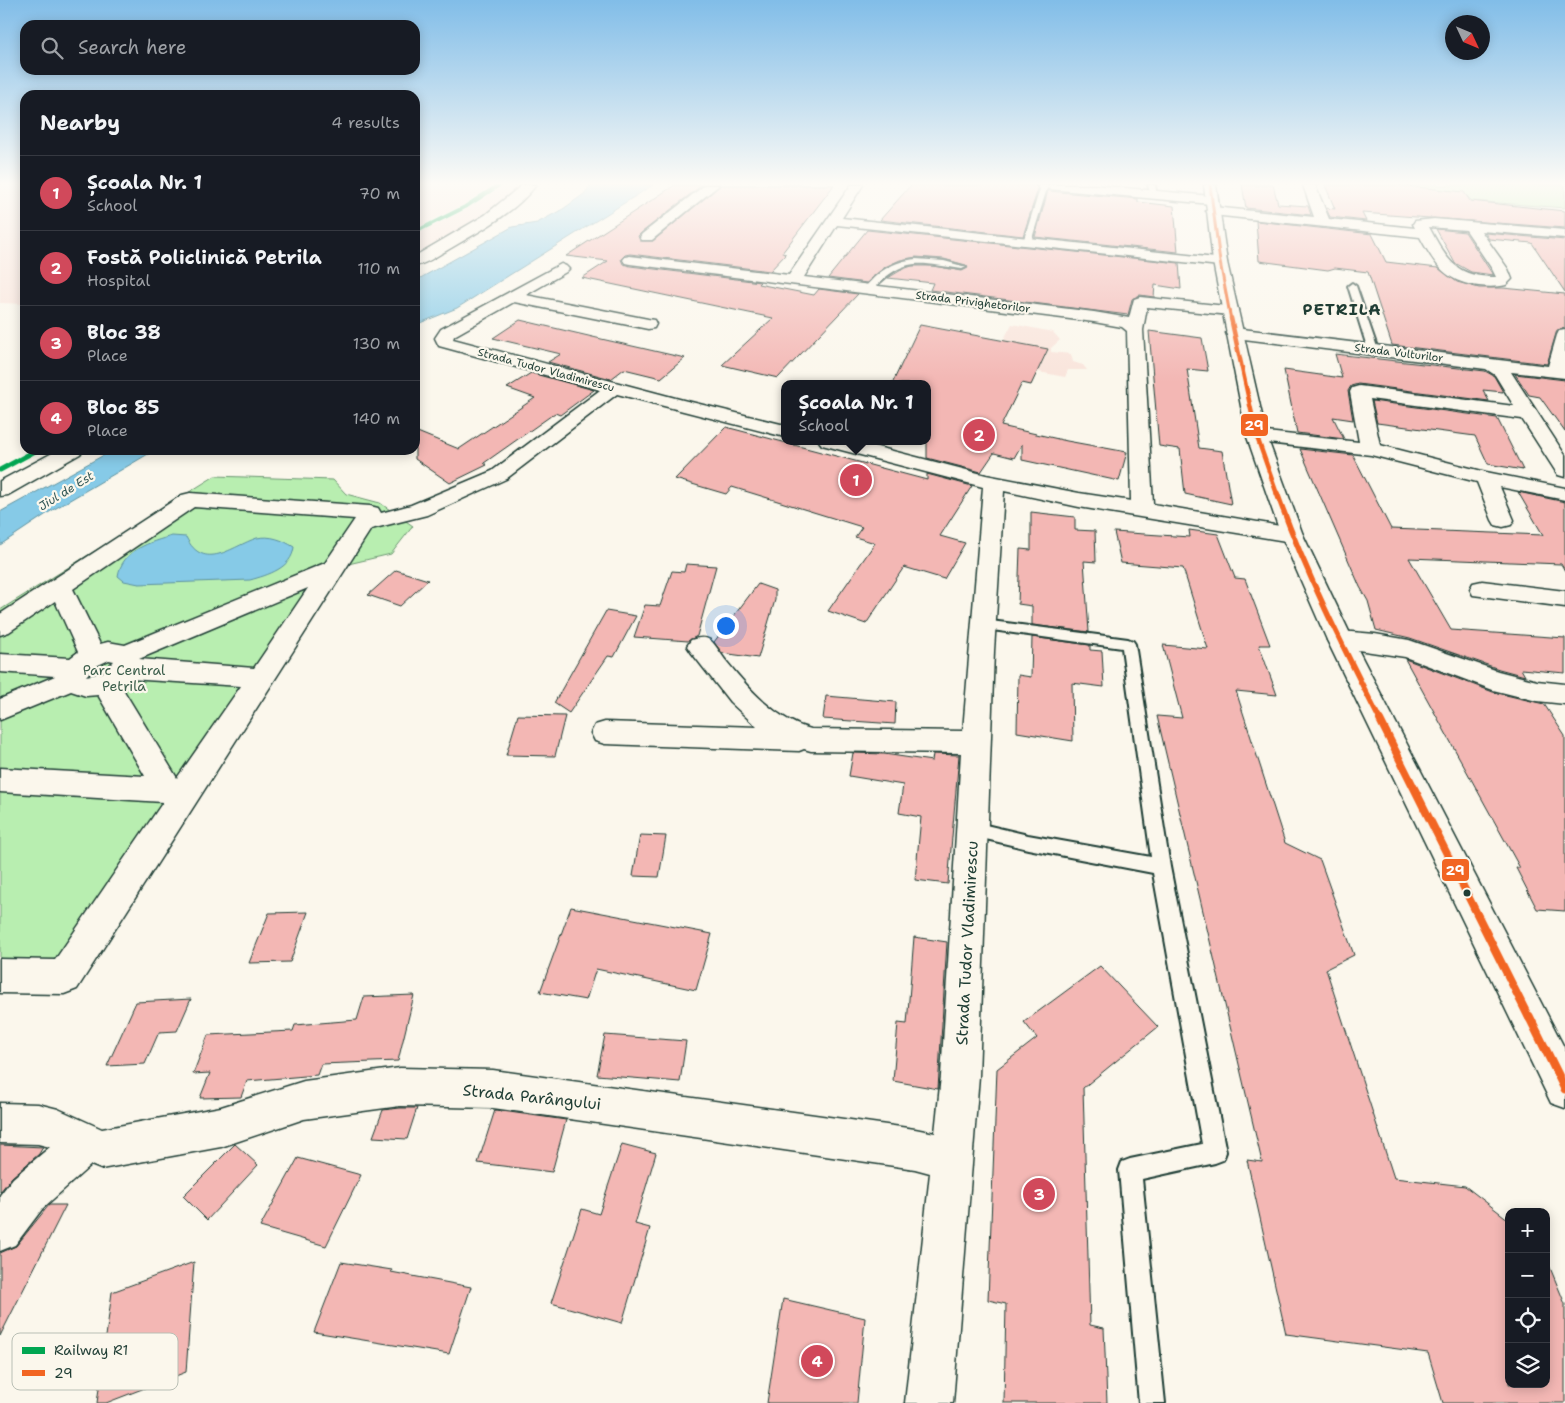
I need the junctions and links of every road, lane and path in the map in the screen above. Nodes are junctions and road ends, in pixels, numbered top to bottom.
1 (435, 250) edge
2 (814, 250) edge
3 (1109, 250) edge
4 (1218, 250) edge
5 (1434, 250) edge
6 (1487, 250) edge
7 (420, 259) edge
8 (630, 260) dead end
9 (1220, 262) junction
10 (962, 267) dead end
11 (561, 269) dead end
12 (793, 281) junction
13 (1352, 286) dead end
14 (867, 290) junction
15 (513, 297) junction
16 (1232, 322) junction
17 (648, 324) dead end
18 (1135, 330) junction
19 (1565, 335) edge
20 (1373, 350) junction
21 (1491, 364) junction
22 (1562, 372) edge
23 (614, 388) junction
24 (1528, 414) junction
25 (781, 430) edge
26 (1257, 436) junction
27 (845, 445) edge
28 (1371, 449) junction
29 (65, 455) edge
30 (1565, 471) edge
31 (1486, 478) junction
32 (994, 483) junction
33 (0, 490) edge
34 (1565, 494) edge
35 (1142, 509) junction
36 (1503, 520) dead end
37 (363, 524) junction
38 (1292, 535) junction
39 (334, 568) junction
40 (60, 587) junction
41 (1482, 589) dead end
42 (1565, 599) edge
43 (983, 625) junction
44 (0, 626) edge
45 (1340, 640) junction
46 (700, 646) dead end
47 (0, 663) edge
48 (80, 668) junction
49 (117, 669) junction
50 (262, 678) junction
51 (1565, 694) edge
52 (0, 710) edge
53 (605, 732) dead end
54 (811, 740) junction
55 (977, 742) junction
56 (0, 780) edge
57 (178, 791) junction
58 (973, 829) junction
59 (1161, 867) junction
60 (0, 976) edge
61 (1565, 1089) edge
62 (0, 1123) edge
63 (85, 1142) junction
64 (953, 1158) junction
65 (0, 1230) edge
66 (930, 1403) edge
67 (1152, 1403) edge

1 - 7 street
2 - 12 street
3 - 9 street
4 - 9 street
5 - 6 street
8 - 12 street, Strada Privighetorilor
9 - 16 street
10 - 14 lane
11 - 15 street, Strada Tudor Vladimirescu
12 - 14 street, Strada Privighetorilor
13 - 20 lane
14 - 18 street, Strada Privighetorilor
15 - 17 street
15 - 23 street, Strada Tudor Vladimirescu
16 - 18 street, Strada Vulturilor
16 - 20 street, Strada Vulturilor
16 - 26 street
18 - 35 street
19 - 22 street
20 - 21 street, Strada Vulturilor
21 - 22 street, Strada Vulturilor
21 - 24 street
23 - 25 street, Strada Tudor Vladimirescu
23 - 37 street
24 - 28 street
24 - 30 street
26 - 28 street
26 - 38 street
27 - 32 street
28 - 31 street
29 - 33 street
31 - 34 street
31 - 36 street
32 - 35 street
32 - 43 street, Strada Tudor Vladimirescu
35 - 38 street
37 - 39 street
37 - 40 street
38 - 45 street
39 - 49 street
39 - 50 street
40 - 44 street
40 - 48 street
41 - 42 street
43 - 55 street, Strada Tudor Vladimirescu
43 - 59 lane
45 - 51 street
45 - 61 street
46 - 54 street
47 - 48 street
48 - 49 street
48 - 52 street
49 - 50 street
49 - 57 street
50 - 57 street
53 - 54 street
54 - 55 street
55 - 58 street, Strada Tudor Vladimirescu
56 - 57 street
57 - 60 street
58 - 59 lane
58 - 64 street, Strada Tudor Vladimirescu
59 - 67 lane
62 - 63 street, Strada Parângului
63 - 64 street, Strada Parângului
63 - 65 street
64 - 66 street, Strada Tudor Vladimirescu

